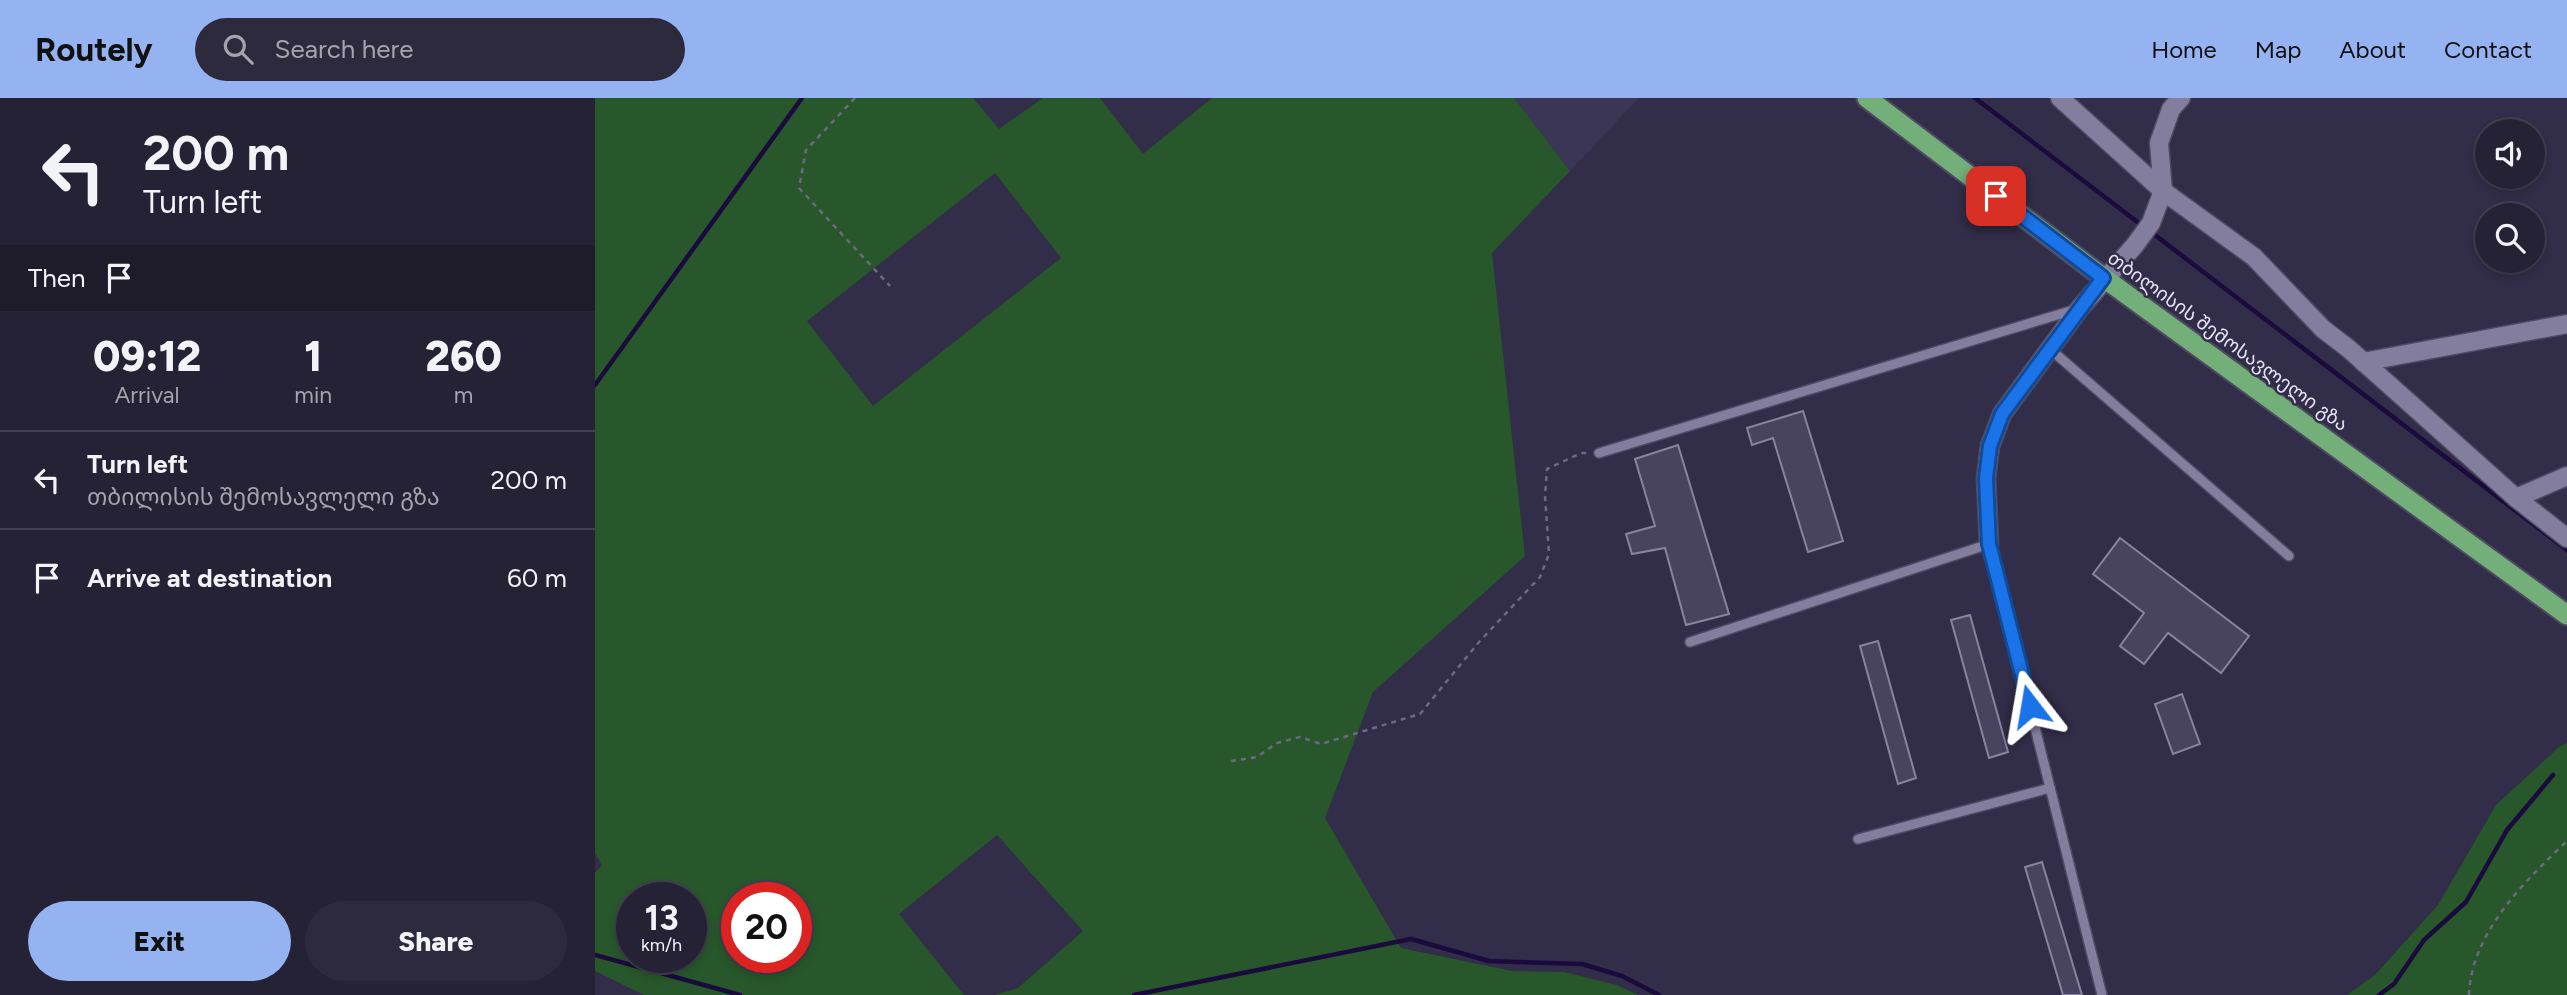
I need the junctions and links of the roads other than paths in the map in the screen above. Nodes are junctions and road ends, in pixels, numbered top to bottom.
1 (1867, 98) edge
2 (2060, 98) edge
3 (2181, 98) edge
4 (2163, 191) junction
5 (2103, 278) junction
6 (2080, 307) junction
7 (2567, 324) edge
8 (2050, 349) junction
9 (2363, 362) junction
10 (1599, 453) road end
11 (2567, 476) edge
12 (2516, 498) junction
13 (2567, 538) edge
14 (1989, 544) junction
15 (2289, 556) dead end
16 (2567, 615) edge
17 (1690, 642) dead end
18 (2050, 788) junction
19 (1857, 839) dead end
20 (2102, 995) edge

1 - 5 highway, თბილისის შემოსავლელი გზა
2 - 4 street
3 - 4 street
4 - 5 street
4 - 9 street
5 - 6 street
5 - 16 highway, თბილისის შემოსავლელი გზა
6 - 8 street
6 - 10 lane
7 - 9 street
8 - 14 street
8 - 15 lane
9 - 12 street
11 - 12 street
12 - 13 street
14 - 17 lane
14 - 18 lane
18 - 19 lane
18 - 20 lane

